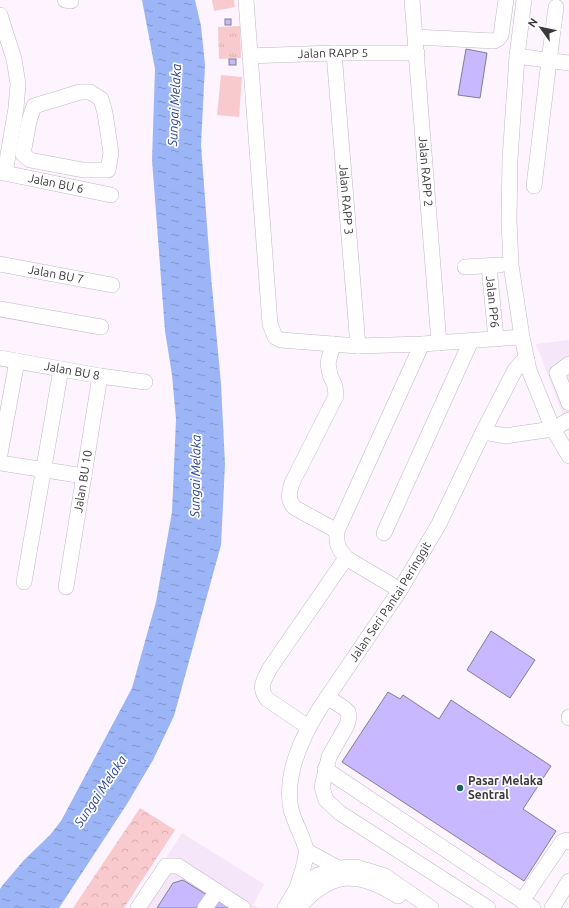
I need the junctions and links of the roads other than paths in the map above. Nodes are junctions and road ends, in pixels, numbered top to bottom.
1 (65, 0) edge
2 (71, 0) edge
3 (246, 0) edge
4 (412, 0) edge
5 (506, 0) edge
6 (524, 0) edge
7 (556, 7) dead end
8 (0, 15) edge
9 (416, 37) junction
10 (334, 53) junction
11 (417, 53) junction
12 (250, 56) junction
13 (517, 56) junction
14 (549, 61) junction
15 (569, 63) edge
16 (66, 167) junction
17 (2, 173) edge
18 (64, 185) junction
19 (534, 186) dead end
20 (111, 195) dead end
21 (0, 264) edge
22 (511, 265) junction
23 (489, 266) junction
24 (466, 267) dead end
25 (112, 285) dead end
26 (0, 309) edge
27 (100, 327) dead end
28 (522, 337) junction
29 (496, 339) junction
30 (471, 341) junction
31 (439, 343) junction
32 (333, 344) junction
33 (422, 344) junction
34 (358, 346) junction
35 (0, 358) edge
36 (527, 360) junction
37 (17, 361) junction
38 (569, 364) edge
39 (61, 369) junction
40 (100, 376) junction
41 (145, 382) dead end
42 (569, 403) edge
43 (569, 420) edge
44 (553, 429) junction
45 (483, 432) junction
46 (0, 454) edge
47 (569, 456) edge
48 (0, 463) edge
49 (44, 470) junction
50 (84, 476) junction
51 (338, 531) junction
52 (384, 533) dead end
53 (346, 558) junction
54 (24, 582) dead end
55 (66, 587) dead end
56 (400, 590) junction
57 (327, 697) junction
58 (308, 727) junction
59 (325, 769) junction
60 (569, 842) edge
61 (307, 851) junction
62 (338, 868) junction
63 (569, 881) edge
64 (297, 888) junction
65 (217, 891) junction
66 (528, 905) edge
67 (138, 908) edge
68 (205, 908) edge
69 (244, 908) edge
70 (285, 908) edge
71 (298, 908) edge
72 (416, 908) edge
73 (431, 908) edge
74 (488, 908) edge
75 (552, 908) edge

1 - 2 street
3 - 12 street
4 - 9 street, Jalan RAPP 2
5 - 9 street
6 - 13 street
7 - 14 street
8 - 17 street
9 - 11 street, Jalan RAPP 2
10 - 11 street, Jalan RAPP 5
10 - 12 street, Jalan RAPP 5
10 - 34 street, Jalan RAPP 3
11 - 31 street, Jalan RAPP 2
12 - 32 street
13 - 14 street
13 - 22 street
14 - 15 street
14 - 19 street
16 - 16 street
16 - 18 street
17 - 18 street, Jalan BU 6
18 - 20 street, Jalan BU 6
21 - 25 street, Jalan BU 7
22 - 23 street
22 - 28 street
23 - 24 street
23 - 29 street, Jalan PP6
26 - 27 street
28 - 29 street
28 - 36 street
29 - 30 street
30 - 31 street
30 - 52 street
31 - 33 street
32 - 34 street
32 - 51 street
33 - 34 street
33 - 51 street
35 - 37 street, Jalan BU 8
36 - 44 street
36 - 45 street, Jalan Seri Pantai Peringgit
37 - 39 street, Jalan BU 8
37 - 46 street
38 - 42 street
39 - 40 street, Jalan BU 8
39 - 49 street
40 - 41 street, Jalan BU 8
40 - 50 street, Jalan BU 10
43 - 44 street
44 - 45 street
44 - 47 street
45 - 56 street, Jalan Seri Pantai Peringgit
48 - 49 street
49 - 50 street
49 - 54 street
50 - 55 street, Jalan BU 10
51 - 53 street
53 - 56 street
53 - 58 street
56 - 57 street, Jalan Seri Pantai Peringgit
57 - 58 street, Jalan Seri Pantai Peringgit
57 - 59 street
58 - 61 street, Jalan Seri Pantai Peringgit
59 - 66 street
59 - 74 street
60 - 66 street
61 - 62 street
61 - 64 street
62 - 64 street
62 - 73 street
63 - 75 street
64 - 70 street
65 - 67 street
65 - 68 street
65 - 69 street
71 - 72 street

